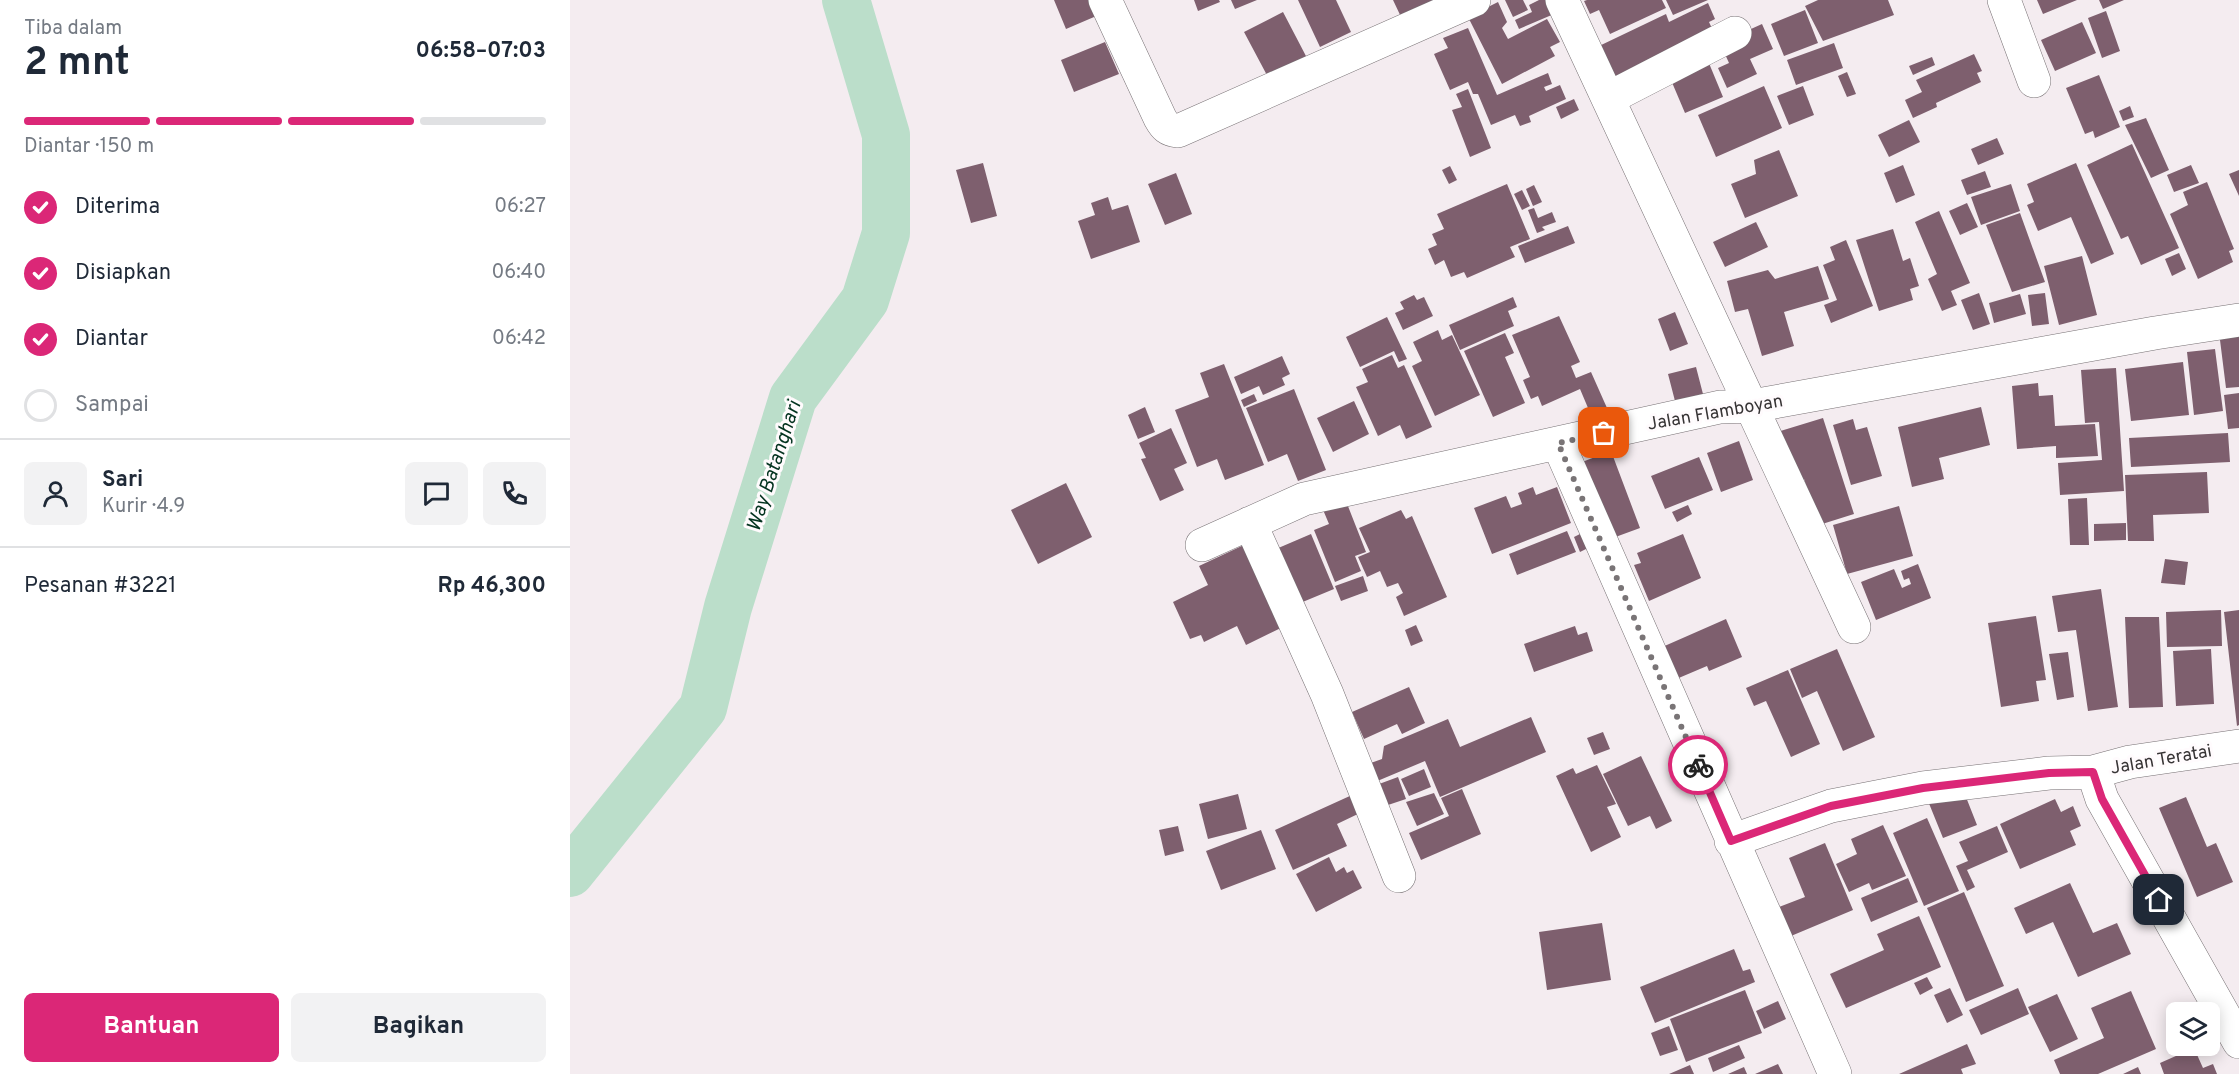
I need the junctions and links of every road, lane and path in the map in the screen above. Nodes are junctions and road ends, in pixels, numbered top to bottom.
1 (1106, 0) edge
2 (1474, 0) edge
3 (1562, 0) edge
4 (2004, 0) edge
5 (1735, 33) dead end
6 (2034, 81) dead end
7 (1609, 98) junction
8 (2239, 320) edge
9 (1752, 406) junction
10 (1558, 443) junction
11 (1250, 523) junction
12 (1202, 545) dead end
13 (1854, 627) dead end
14 (2239, 746) edge
15 (2093, 772) junction
16 (1731, 841) junction
17 (1399, 876) dead end
18 (2239, 1042) edge
19 (1835, 1074) edge

1 - 2 street
3 - 7 street
4 - 6 street
5 - 7 street
7 - 9 street
8 - 9 street, Jalan Flamboyan
9 - 10 street, Jalan Flamboyan
9 - 13 street
10 - 11 street, Jalan Flamboyan
10 - 16 street
11 - 12 street, Jalan Flamboyan
11 - 17 street
14 - 15 street, Jalan Teratai
15 - 16 street, Jalan Teratai
15 - 18 street
16 - 19 street

